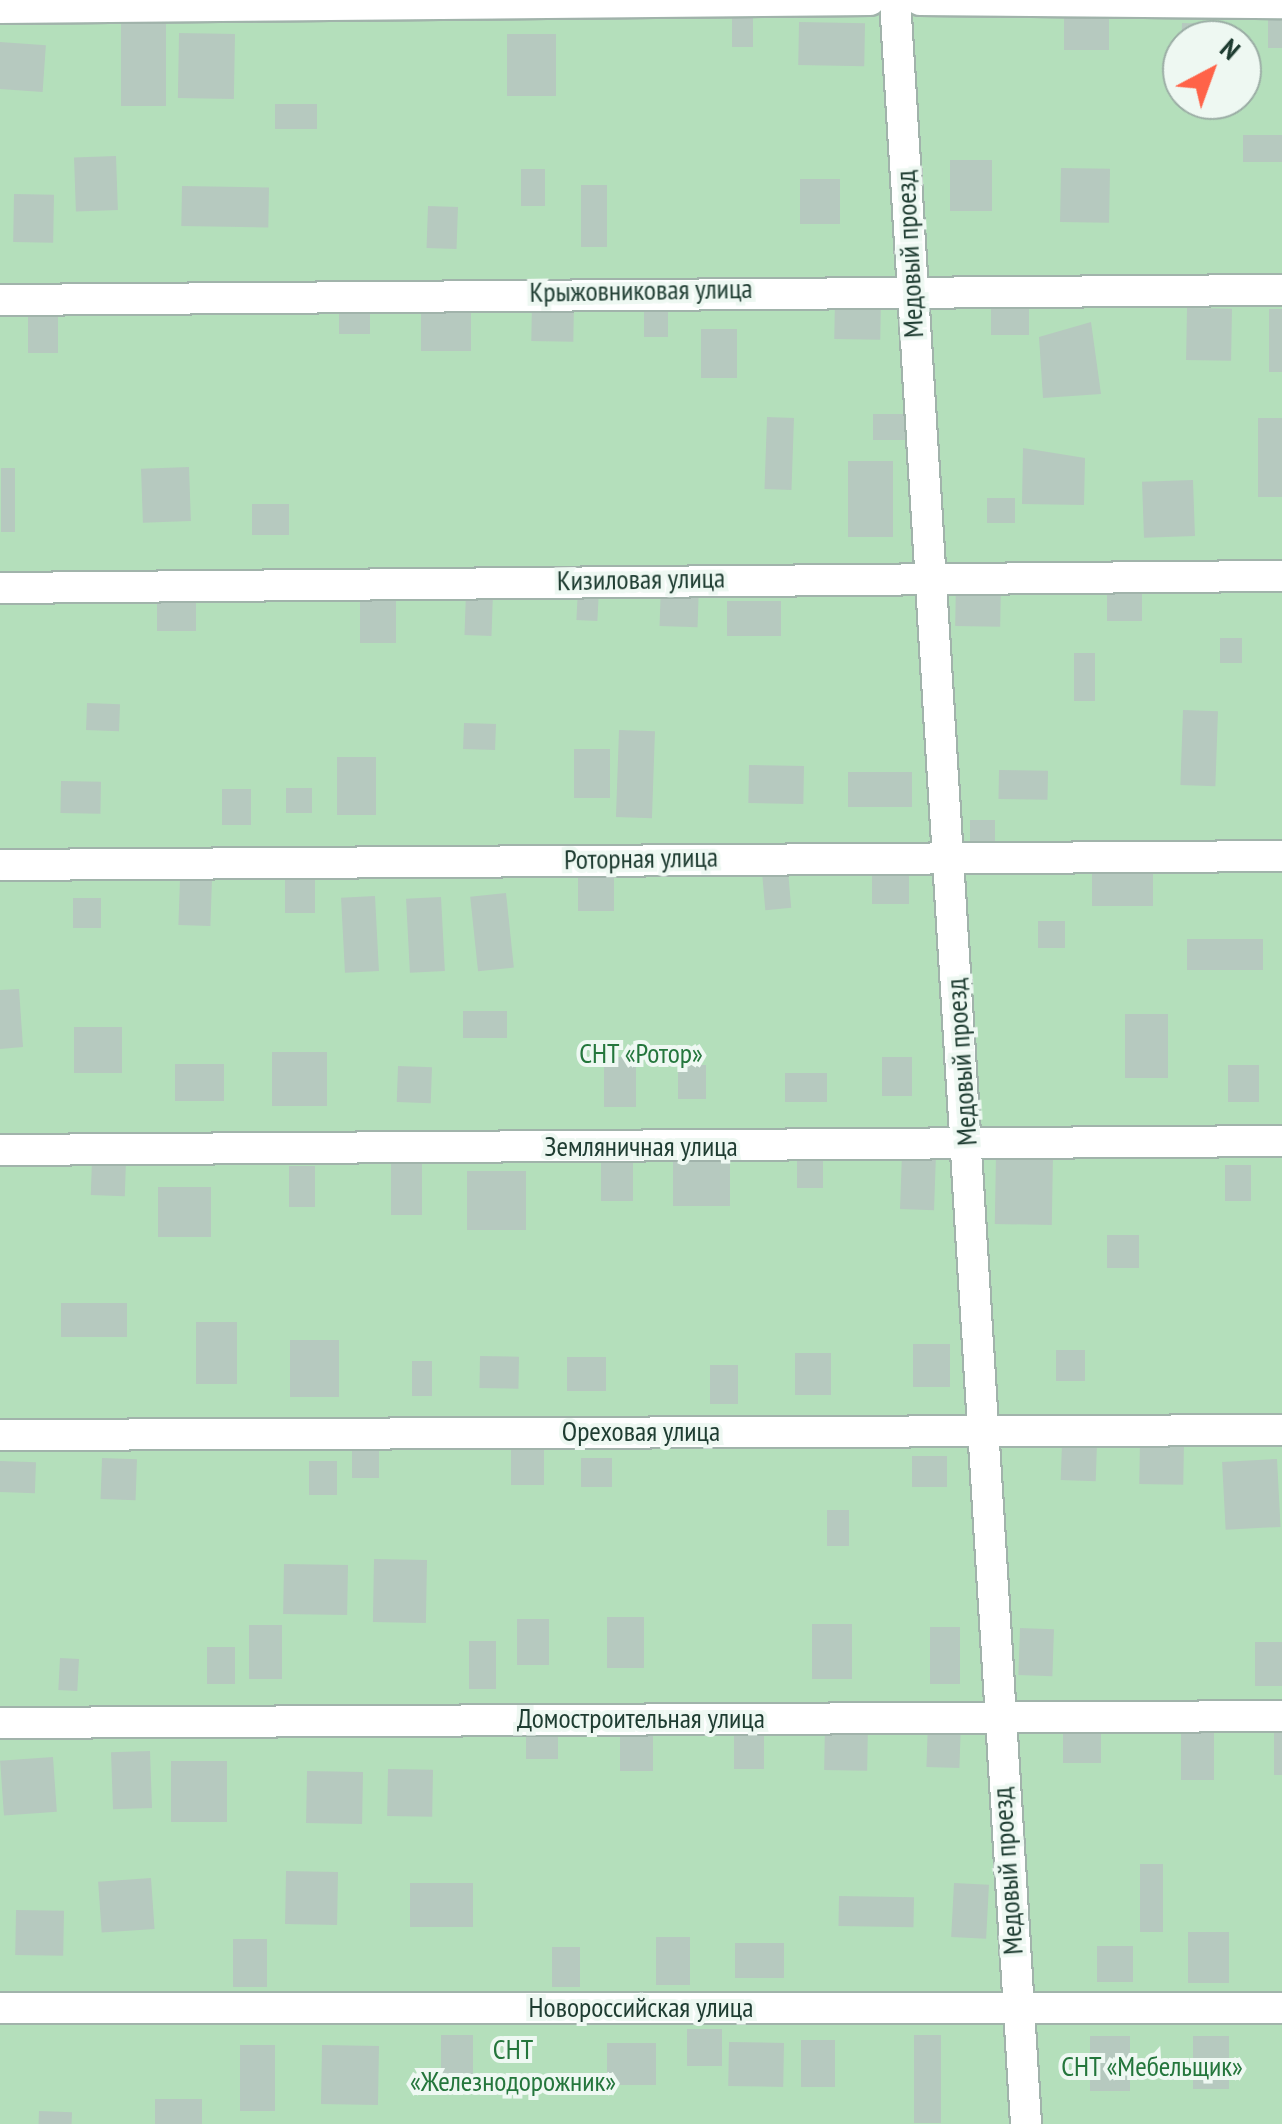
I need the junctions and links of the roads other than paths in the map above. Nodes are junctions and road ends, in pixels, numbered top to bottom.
1 (870, 0) edge
2 (895, 0) edge
3 (920, 0) edge
4 (1282, 4) edge
5 (0, 8) edge
6 (910, 286) junction
7 (1282, 290) edge
8 (0, 300) edge
9 (932, 576) junction
10 (1282, 576) edge
11 (0, 588) edge
12 (946, 855) junction
13 (1282, 856) edge
14 (0, 865) edge
15 (1282, 1141) edge
16 (966, 1144) junction
17 (0, 1150) edge
18 (986, 1428) junction
19 (1282, 1430) edge
20 (0, 1435) edge
21 (996, 1715) junction
22 (1282, 1716) edge
23 (0, 1723) edge
24 (1016, 2006) junction
25 (0, 2008) edge
26 (1282, 2008) edge
27 (1026, 2124) edge

1 - 5 street
2 - 6 street, Медовый проезд
3 - 4 street
6 - 7 street, Крыжовниковая улица
6 - 8 street, Крыжовниковая улица
6 - 9 street, Медовый проезд
9 - 10 street, Кизиловая улица
9 - 11 street, Кизиловая улица
9 - 12 street, Медовый проезд
12 - 13 street, Роторная улица
12 - 14 street, Роторная улица
12 - 16 street, Медовый проезд
15 - 16 street, Земляничная улица
16 - 17 street, Земляничная улица
16 - 18 street, Медовый проезд
18 - 19 street, Ореховая улица
18 - 20 street, Ореховая улица
18 - 21 street, Медовый проезд
21 - 22 street, Домостроительная улица
21 - 23 street, Домостроительная улица
21 - 24 street, Медовый проезд
24 - 25 street, Новороссийская улица
24 - 26 street, Новороссийская улица
24 - 27 street, Медовый проезд

